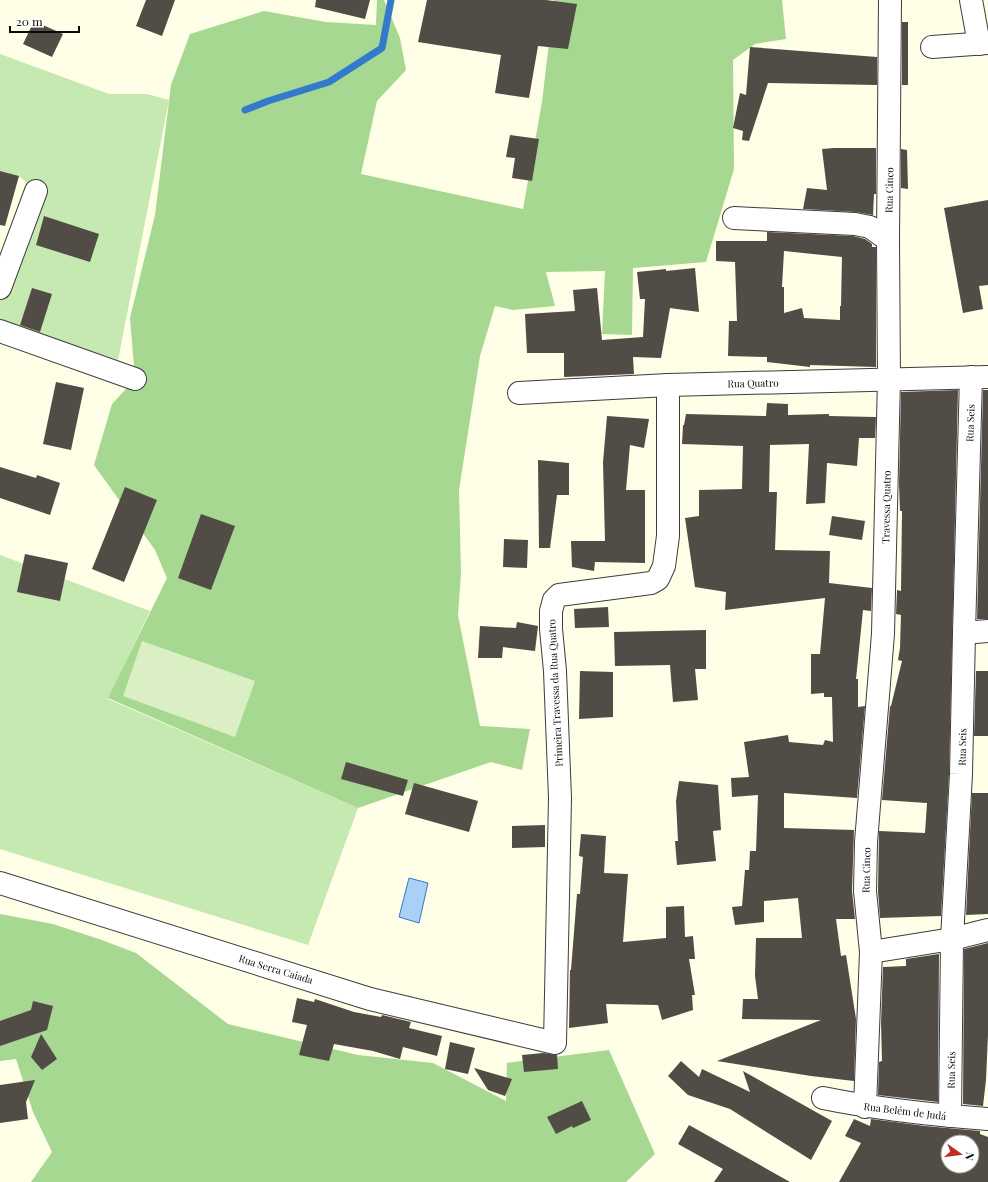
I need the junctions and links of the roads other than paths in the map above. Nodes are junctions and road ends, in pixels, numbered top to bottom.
1 (890, 0) edge
2 (971, 0) edge
3 (983, 43) edge
4 (932, 47) dead end
5 (36, 191) dead end
6 (734, 218) dead end
7 (888, 240) junction
8 (0, 288) edge
9 (0, 331) edge
10 (980, 377) edge
11 (135, 379) dead end
12 (889, 379) junction
13 (668, 385) junction
14 (519, 393) dead end
15 (988, 631) edge
16 (964, 633) junction
17 (883, 634) joint
18 (0, 883) edge
19 (988, 930) edge
20 (952, 939) junction
21 (871, 952) junction
22 (555, 1043) joint
23 (823, 1098) dead end
24 (865, 1106) junction
25 (950, 1116) junction
26 (988, 1119) edge

1 - 7 street, Rua Cinco
2 - 3 street
3 - 4 street
5 - 8 street
6 - 7 street
7 - 12 street, Rua Cinco
9 - 11 street
10 - 12 street, Rua Quatro
10 - 16 street, Rua Seis
12 - 13 street, Rua Quatro
12 - 17 street, Travessa Quatro
13 - 14 street, Rua Quatro
13 - 22 street, Primeira Travessa da Rua Quatro
15 - 16 street
16 - 20 street, Rua Seis
17 - 21 street, Rua Cinco
18 - 22 street, Rua Serra Caiada
19 - 20 street
20 - 21 street
20 - 25 street, Rua Seis
21 - 24 street, Rua Cinco
23 - 24 street, Rua Belém de Judá
24 - 25 street, Rua Belém de Judá
25 - 26 street, Rua Belém de Judá

